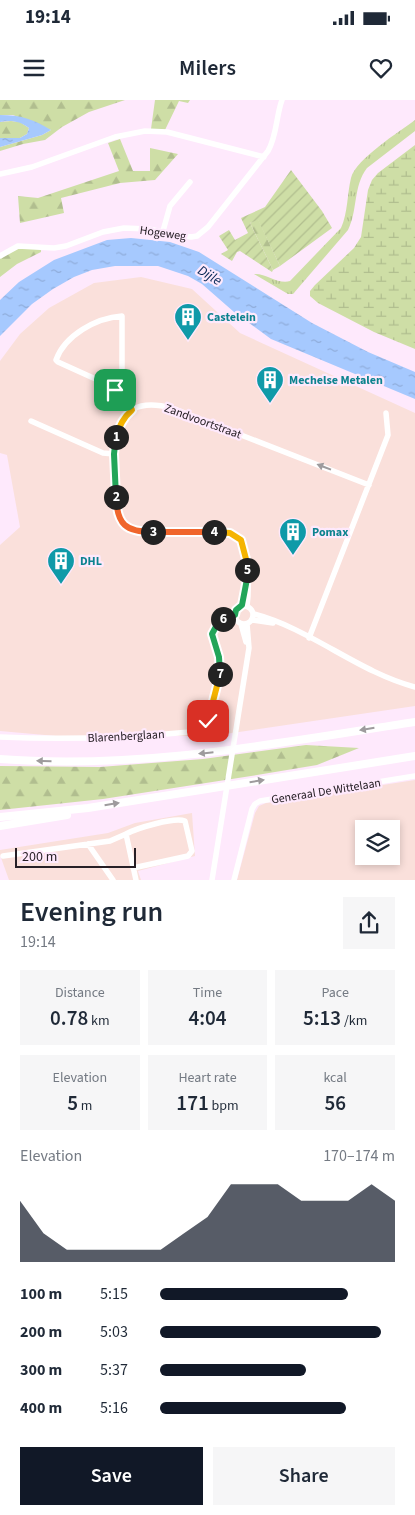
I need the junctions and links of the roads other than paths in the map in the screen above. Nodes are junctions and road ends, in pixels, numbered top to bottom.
1 (282, 100) edge
2 (264, 157) junction
3 (0, 174) edge
4 (190, 182) dead end
5 (163, 231) junction
6 (0, 256) edge
7 (122, 392) junction
8 (132, 410) junction
9 (386, 413) dead end
10 (31, 421) dead end
11 (114, 454) junction
12 (369, 485) junction
13 (245, 605) junction
14 (244, 619) junction
15 (309, 638) junction
16 (415, 687) edge
17 (415, 722) edge
18 (0, 736) edge
19 (415, 756) edge
20 (0, 759) edge
21 (415, 776) edge
22 (88, 808) junction
23 (0, 817) edge
24 (0, 827) edge
25 (126, 834) junction
26 (88, 844) junction
27 (3, 856) dead end
28 (133, 868) junction
29 (113, 880) edge
30 (136, 880) edge
31 (212, 880) edge
32 (234, 880) edge

1 - 2 street, Hogeweg
2 - 3 street
2 - 5 street, Hogeweg
4 - 5 street
5 - 6 street, Hogeweg
7 - 7 street
7 - 8 street
8 - 11 street
12 -> 8 street, Zandvoortstraat
9 - 12 street
10 - 11 street
11 - 13 street
12 - 15 street
13 - 14 street
13 - 14 street
14 - 15 street
14 - 18 street, Blarenberglaan
14 - 31 street
15 - 16 street
17 -> 20 highway
22 -> 19 highway
21 - 32 street, Generaal De Wittelaan
22 - 23 highway
22 - 24 highway
25 - 26 street
25 - 28 street
25 - 28 street
26 - 27 street
26 - 29 street
28 - 30 street

